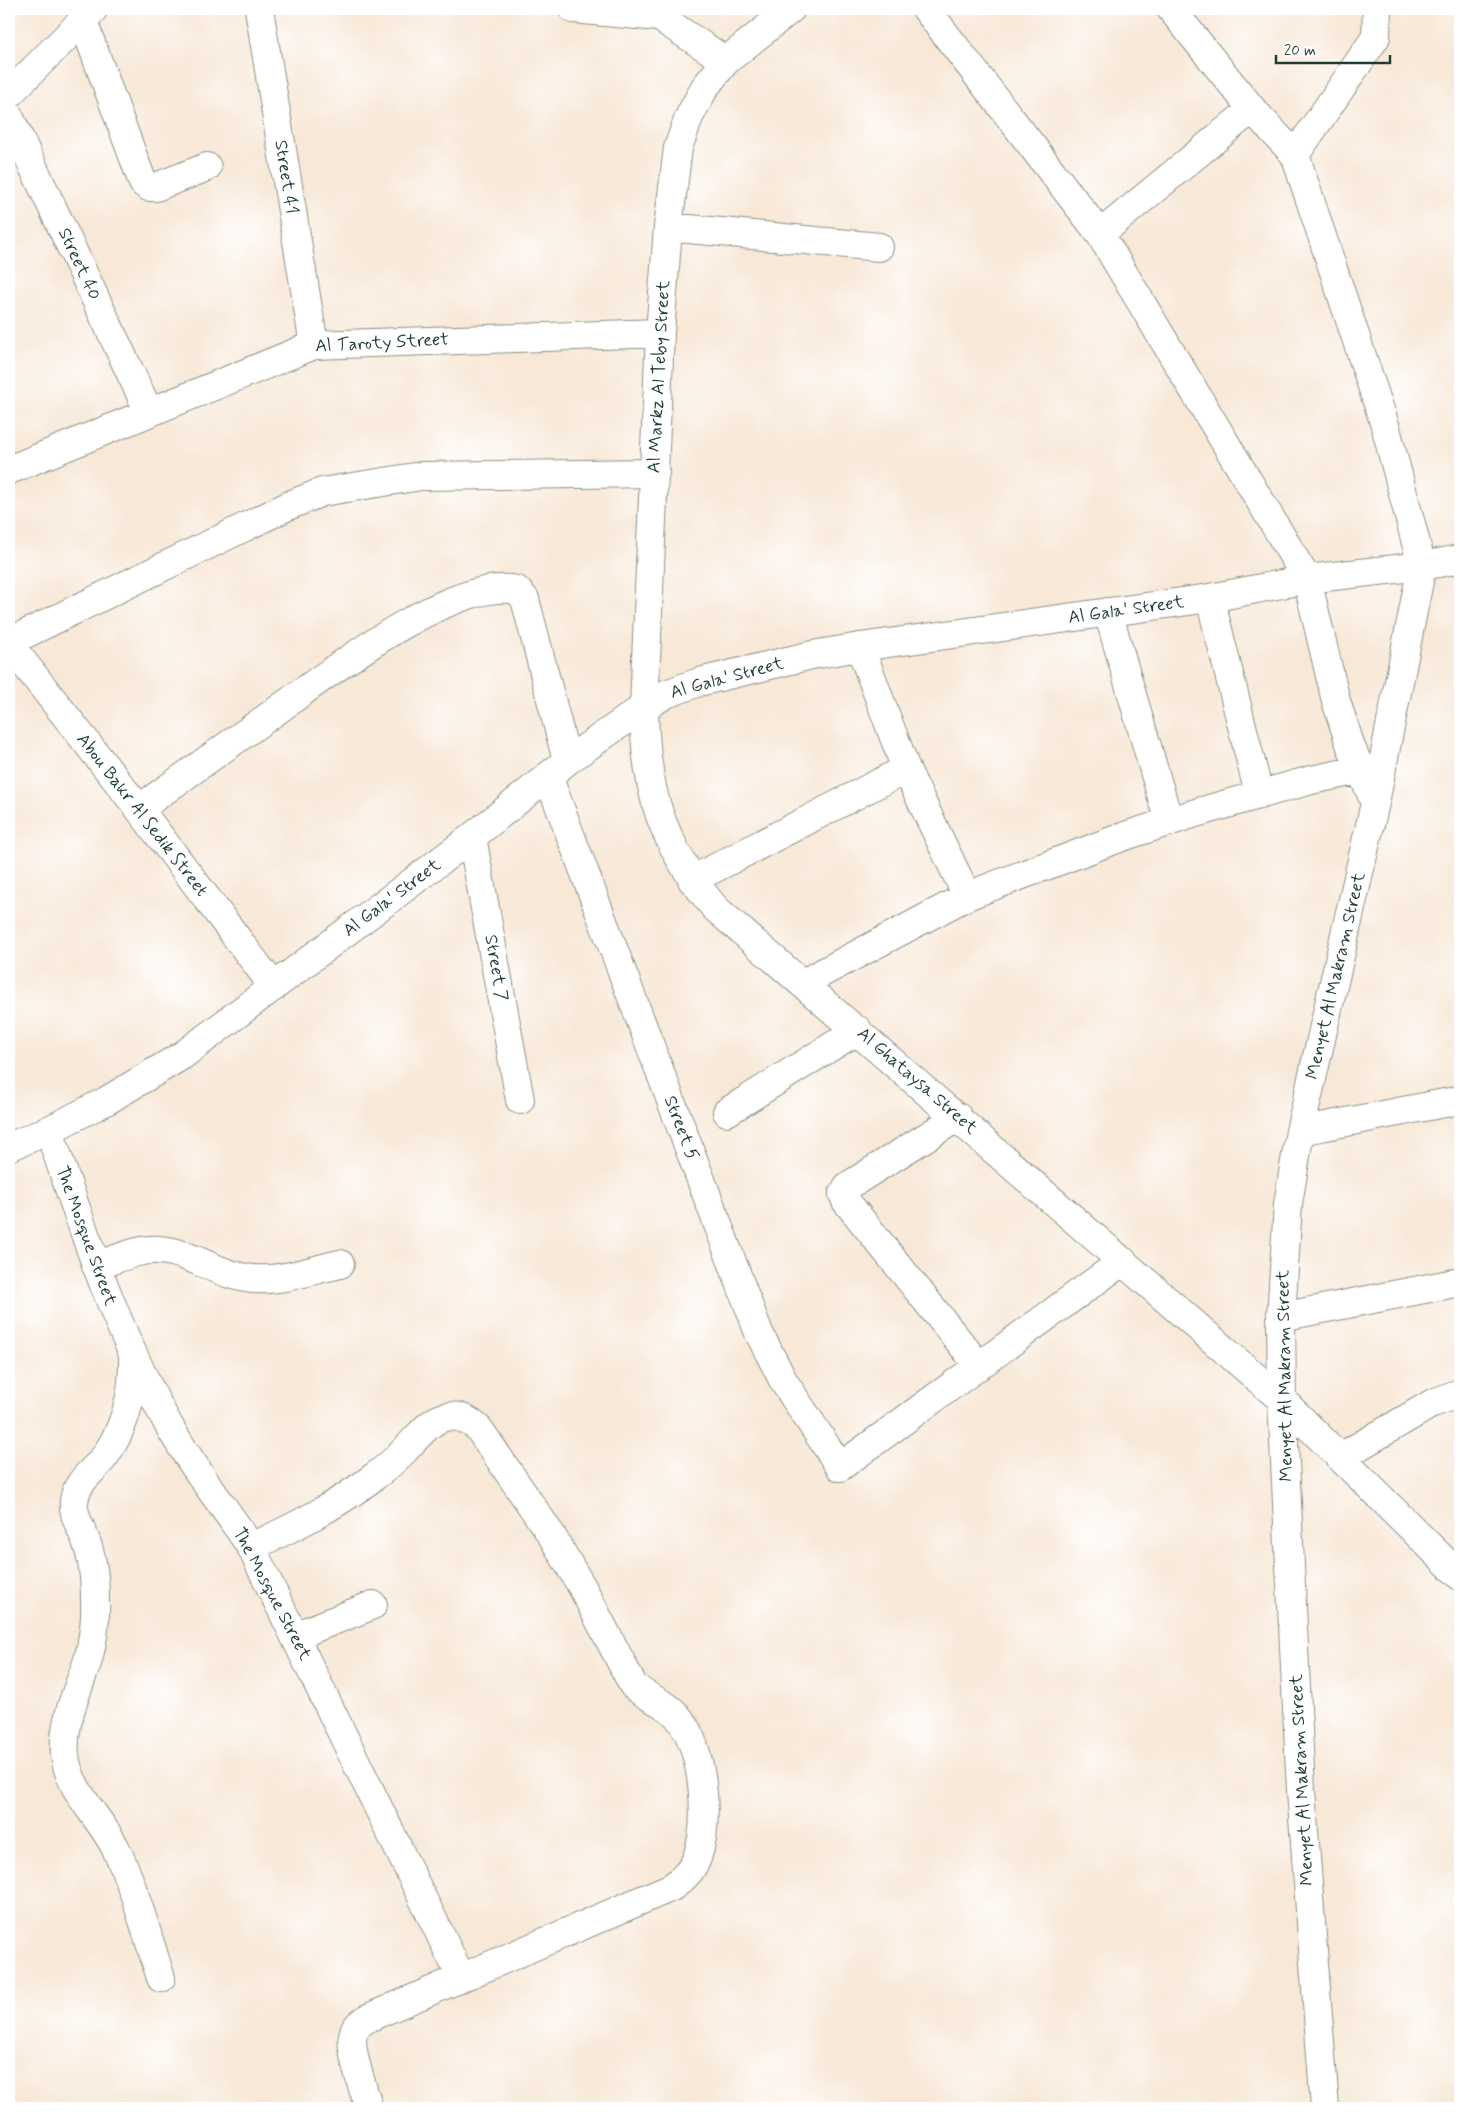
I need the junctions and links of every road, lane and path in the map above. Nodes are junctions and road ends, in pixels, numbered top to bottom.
1 (259, 9) edge
2 (573, 9) edge
3 (791, 9) edge
4 (926, 9) edge
5 (1171, 9) edge
6 (1378, 9) edge
7 (656, 13) edge
8 (88, 15) edge
9 (726, 61) junction
10 (9, 94) edge
11 (1252, 109) junction
12 (9, 116) edge
13 (1295, 155) junction
14 (207, 168) dead end
15 (668, 227) junction
16 (1100, 234) junction
17 (879, 247) dead end
18 (660, 333) junction
19 (314, 345) junction
20 (149, 412) junction
21 (9, 470) edge
22 (655, 473) junction
23 (1460, 559) edge
24 (1422, 566) junction
25 (1307, 579) junction
26 (1210, 598) junction
27 (1108, 612) junction
28 (9, 643) edge
29 (860, 647) junction
30 (644, 707) junction
31 (558, 769) junction
32 (906, 769) junction
33 (1360, 770) junction
34 (1259, 794) junction
35 (1375, 803) junction
36 (139, 809) junction
37 (1169, 822) junction
38 (472, 836) junction
39 (692, 880) junction
40 (967, 896) junction
41 (803, 982) junction
42 (274, 987) junction
43 (858, 1030) junction
44 (520, 1100) dead end
45 (1460, 1100) edge
46 (727, 1112) dead end
47 (958, 1117) junction
48 (48, 1130) junction
49 (1300, 1131) junction
50 (9, 1147) edge
51 (1123, 1261) junction
52 (340, 1264) dead end
53 (96, 1266) junction
54 (1460, 1282) edge
55 (1281, 1317) junction
56 (133, 1355) junction
57 (979, 1366) junction
58 (1460, 1393) edge
59 (1282, 1400) junction
60 (1341, 1457) junction
61 (251, 1547) junction
62 (1460, 1576) edge
63 (373, 1605) dead end
64 (295, 1636) junction
65 (461, 1976) junction
66 (161, 1978) dead end
67 (369, 2108) edge
68 (1325, 2108) edge

1 - 19 street, Street 41
2 - 7 street
3 - 9 street, Al Markz Al Teby Street
4 - 16 street
5 - 11 street
6 - 13 street
7 - 9 street
8 - 10 street
8 - 14 street
9 - 15 street, Al Markz Al Teby Street
11 - 13 street
11 - 16 street
12 - 20 street, Street 40
13 - 24 street
15 - 17 street
15 - 18 street, Al Markz Al Teby Street
16 - 25 street
18 - 19 street, Al Taroty Street
18 - 22 street, Al Markz Al Teby Street
19 - 20 street, Al Taroty Street
20 - 21 street, Al Taroty Street
22 - 28 street
22 - 30 street, Al Markz Al Teby Street
23 - 24 street, Al Gala' Street
24 - 25 street, Al Gala' Street
24 - 35 street, Menyet Al Makram Street
25 - 26 street, Al Gala' Street
25 - 33 street
26 - 27 street, Al Gala' Street
26 - 34 street
27 - 29 street, Al Gala' Street
27 - 37 street
28 - 36 street, Abou Bakr Al Sedik Street
29 - 30 street, Al Gala' Street
29 - 32 street
30 - 31 street, Al Gala' Street
30 - 39 street, Al Ghataysa Street
31 - 36 street, Street 5
31 - 38 street, Al Gala' Street
31 - 57 street, Street 5
32 - 39 street
32 - 40 street
33 - 34 street
33 - 35 street
34 - 37 street
35 - 49 street, Menyet Al Makram Street
36 - 42 street, Abou Bakr Al Sedik Street
37 - 40 street
38 - 42 street, Al Gala' Street
38 - 44 street, Street 7
39 - 41 street, Al Ghataysa Street
40 - 41 street
41 - 43 street, Al Ghataysa Street
42 - 48 street, Al Gala' Street
43 - 46 street
43 - 47 street, Al Ghataysa Street
45 - 49 street
47 - 51 street, Al Ghataysa Street
47 - 57 street
48 - 50 street, Al Gala' Street
48 - 53 street, The Mosque Street
49 - 55 street, Menyet Al Makram Street
51 - 57 street
51 - 59 street, Al Ghataysa Street
52 - 53 street
53 - 56 street, The Mosque Street
54 - 55 street
55 - 59 street, Menyet Al Makram Street
56 - 61 street, The Mosque Street
56 - 66 street
58 - 60 street
59 - 60 street, Al Ghataysa Street
59 - 68 street, Menyet Al Makram Street
60 - 62 street, Al Ghataysa Street
61 - 64 street, The Mosque Street
61 - 65 street
63 - 64 street
64 - 65 street, The Mosque Street
65 - 67 street

